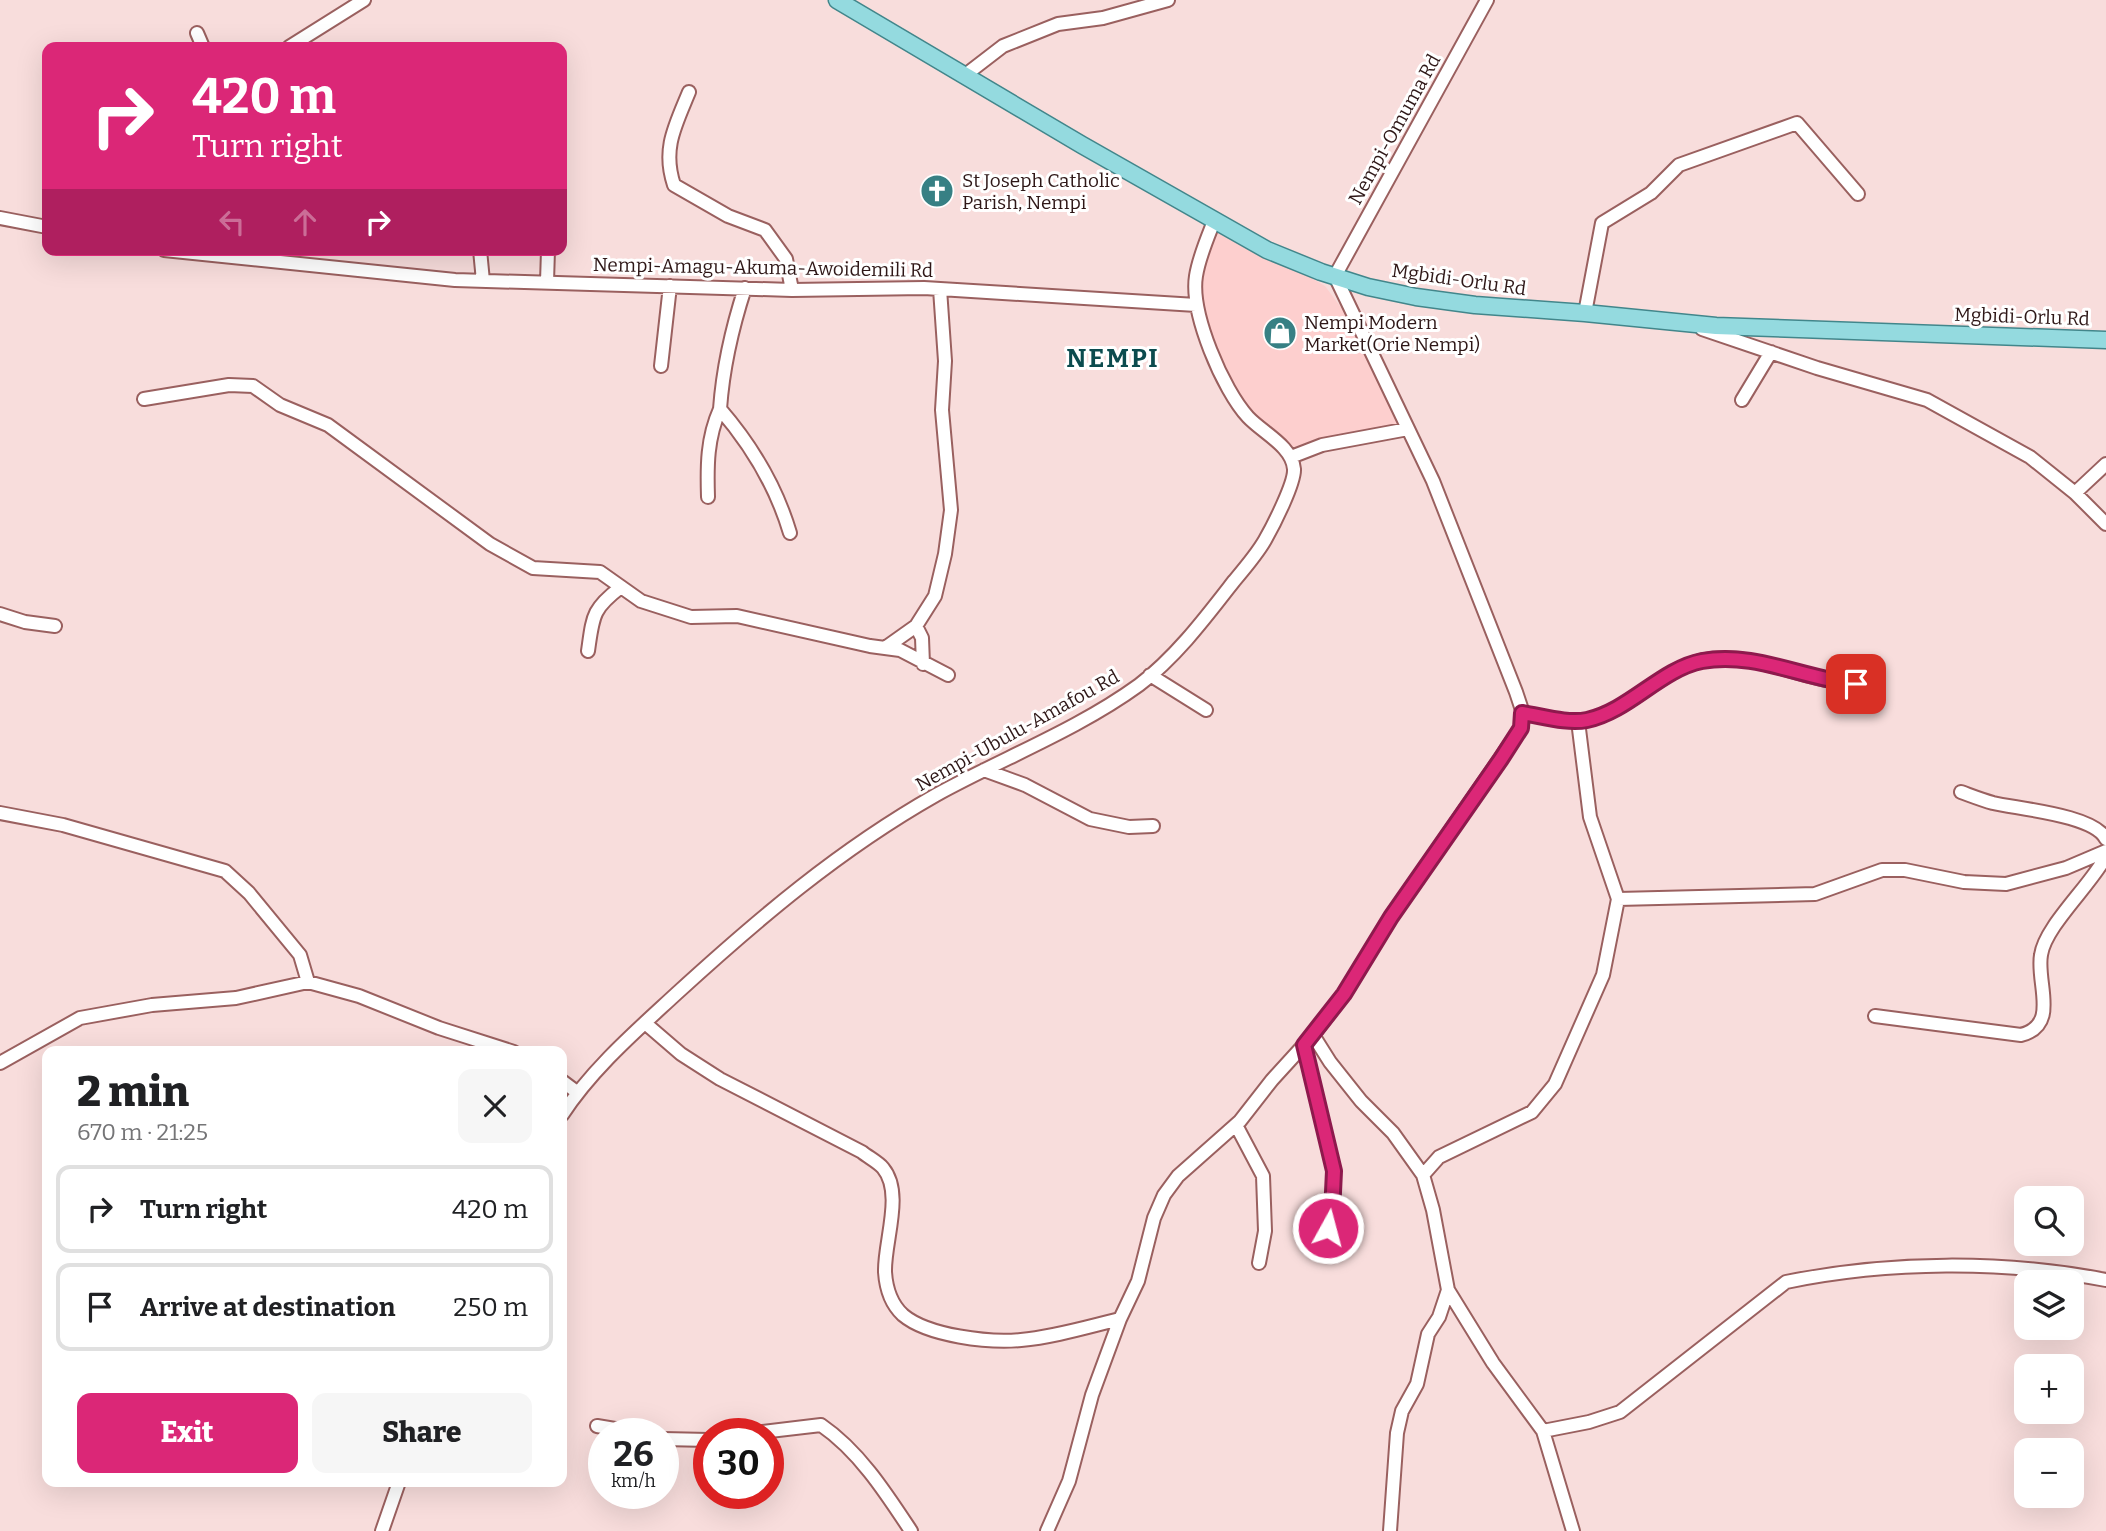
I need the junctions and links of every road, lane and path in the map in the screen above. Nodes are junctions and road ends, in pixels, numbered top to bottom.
1 (364, 0) edge
2 (837, 0) edge
3 (1168, 0) edge
4 (1486, 0) edge
5 (197, 33) dead end
6 (201, 42) edge
7 (297, 42) edge
8 (964, 76) junction
9 (689, 92) dead end
10 (1858, 194) dead end
11 (0, 218) edge
12 (1214, 221) junction
13 (42, 226) edge
14 (213, 256) edge
15 (276, 256) edge
16 (481, 256) edge
17 (548, 256) edge
18 (279, 264) junction
19 (1335, 276) junction
20 (483, 281) junction
21 (547, 282) junction
22 (670, 286) junction
23 (745, 288) junction
24 (792, 289) junction
25 (940, 289) junction
26 (1196, 305) junction
27 (1585, 313) junction
28 (1685, 323) junction
29 (2106, 340) edge
30 (1771, 352) junction
31 (661, 366) dead end
32 (144, 399) dead end
33 (1742, 400) dead end
34 (720, 409) junction
35 (1408, 429) junction
36 (1291, 457) junction
37 (2106, 464) edge
38 (2075, 493) junction
39 (708, 497) dead end
40 (2106, 524) edge
41 (790, 533) dead end
42 (621, 587) junction
43 (0, 614) edge
44 (55, 626) dead end
45 (916, 626) junction
46 (885, 648) junction
47 (588, 650) dead end
48 (923, 664) junction
49 (948, 675) dead end
50 (1150, 675) junction
51 (1874, 685) dead end
52 (1206, 710) dead end
53 (1522, 713) junction
54 (1578, 721) junction
55 (984, 770) junction
56 (1961, 792) dead end
57 (0, 813) edge
58 (1153, 825) dead end
59 (2106, 839) edge
60 (2106, 854) edge
61 (1618, 899) junction
62 (308, 982) junction
63 (1875, 1016) dead end
64 (645, 1023) junction
65 (1308, 1040) junction
66 (495, 1046) edge
67 (0, 1063) edge
68 (567, 1084) edge
69 (578, 1093) junction
70 (567, 1108) edge
71 (1236, 1125) junction
72 (1423, 1175) junction
73 (1325, 1242) dead end
74 (1259, 1263) dead end
75 (2106, 1280) edge
76 (1448, 1290) junction
77 (1120, 1319) junction
78 (784, 1429) edge
79 (1544, 1431) junction
80 (397, 1487) edge
81 (382, 1531) edge
82 (911, 1531) edge
83 (1047, 1531) edge
84 (1390, 1531) edge
85 (1573, 1531) edge

1 - 7 street
2 - 8 main road, Mgbidi-Orlu Rd
3 - 8 street
4 - 19 street, Nempi-Omuma Rd
5 - 6 street
8 - 12 main road, Mgbidi-Orlu Rd
9 - 24 street
10 - 27 street
11 - 13 street
12 - 19 main road, Mgbidi-Orlu Rd
12 - 26 street
14 - 18 street, Nempi-Amagu-Akuma-Awoidemili Rd
15 - 18 street
16 - 20 street
17 - 21 street
18 - 20 street, Nempi-Amagu-Akuma-Awoidemili Rd
19 - 27 main road, Mgbidi-Orlu Rd
19 - 35 street
20 - 21 street, Nempi-Amagu-Akuma-Awoidemili Rd
21 - 22 street, Nempi-Amagu-Akuma-Awoidemili Rd
22 - 23 street, Nempi-Amagu-Akuma-Awoidemili Rd
22 - 31 street
23 - 24 street, Nempi-Amagu-Akuma-Awoidemili Rd
23 - 34 street
24 - 25 street, Nempi-Amagu-Akuma-Awoidemili Rd
25 - 26 street, Nempi-Amagu-Akuma-Awoidemili Rd
25 - 45 street
26 - 36 street
27 - 28 main road, Mgbidi-Orlu Rd
28 - 29 main road, Mgbidi-Orlu Rd
28 - 30 street
30 - 33 street
30 - 38 street
32 - 42 street
34 - 39 street
34 - 41 street
35 - 36 street
35 - 53 street
36 - 50 street, Nempi-Ubulu-Amafou Rd
37 - 38 street
38 - 40 street
42 - 46 street
42 - 47 street
43 - 44 street
45 - 46 street
45 - 48 street
46 - 48 street
48 - 49 street
50 - 52 street
50 - 55 street, Nempi-Ubulu-Amafou Rd
51 - 54 street
53 - 54 street
53 - 65 street
54 - 61 street
55 - 58 street
55 - 64 street, Nempi-Ubulu-Amafou Rd
56 - 59 street
57 - 62 street
60 - 61 street
60 - 63 street
61 - 72 street
62 - 66 street
62 - 67 street
64 - 69 street, Nempi-Ubulu-Amafou Rd
64 - 77 street
65 - 71 street
65 - 72 street
65 - 73 street
68 - 69 street
69 - 70 street, Nempi-Ubulu-Amafou Rd
71 - 74 street
71 - 77 street
72 - 76 street
75 - 79 street
76 - 79 street
76 - 84 street
77 - 83 street
78 - 82 street
79 - 85 street
80 - 81 street

